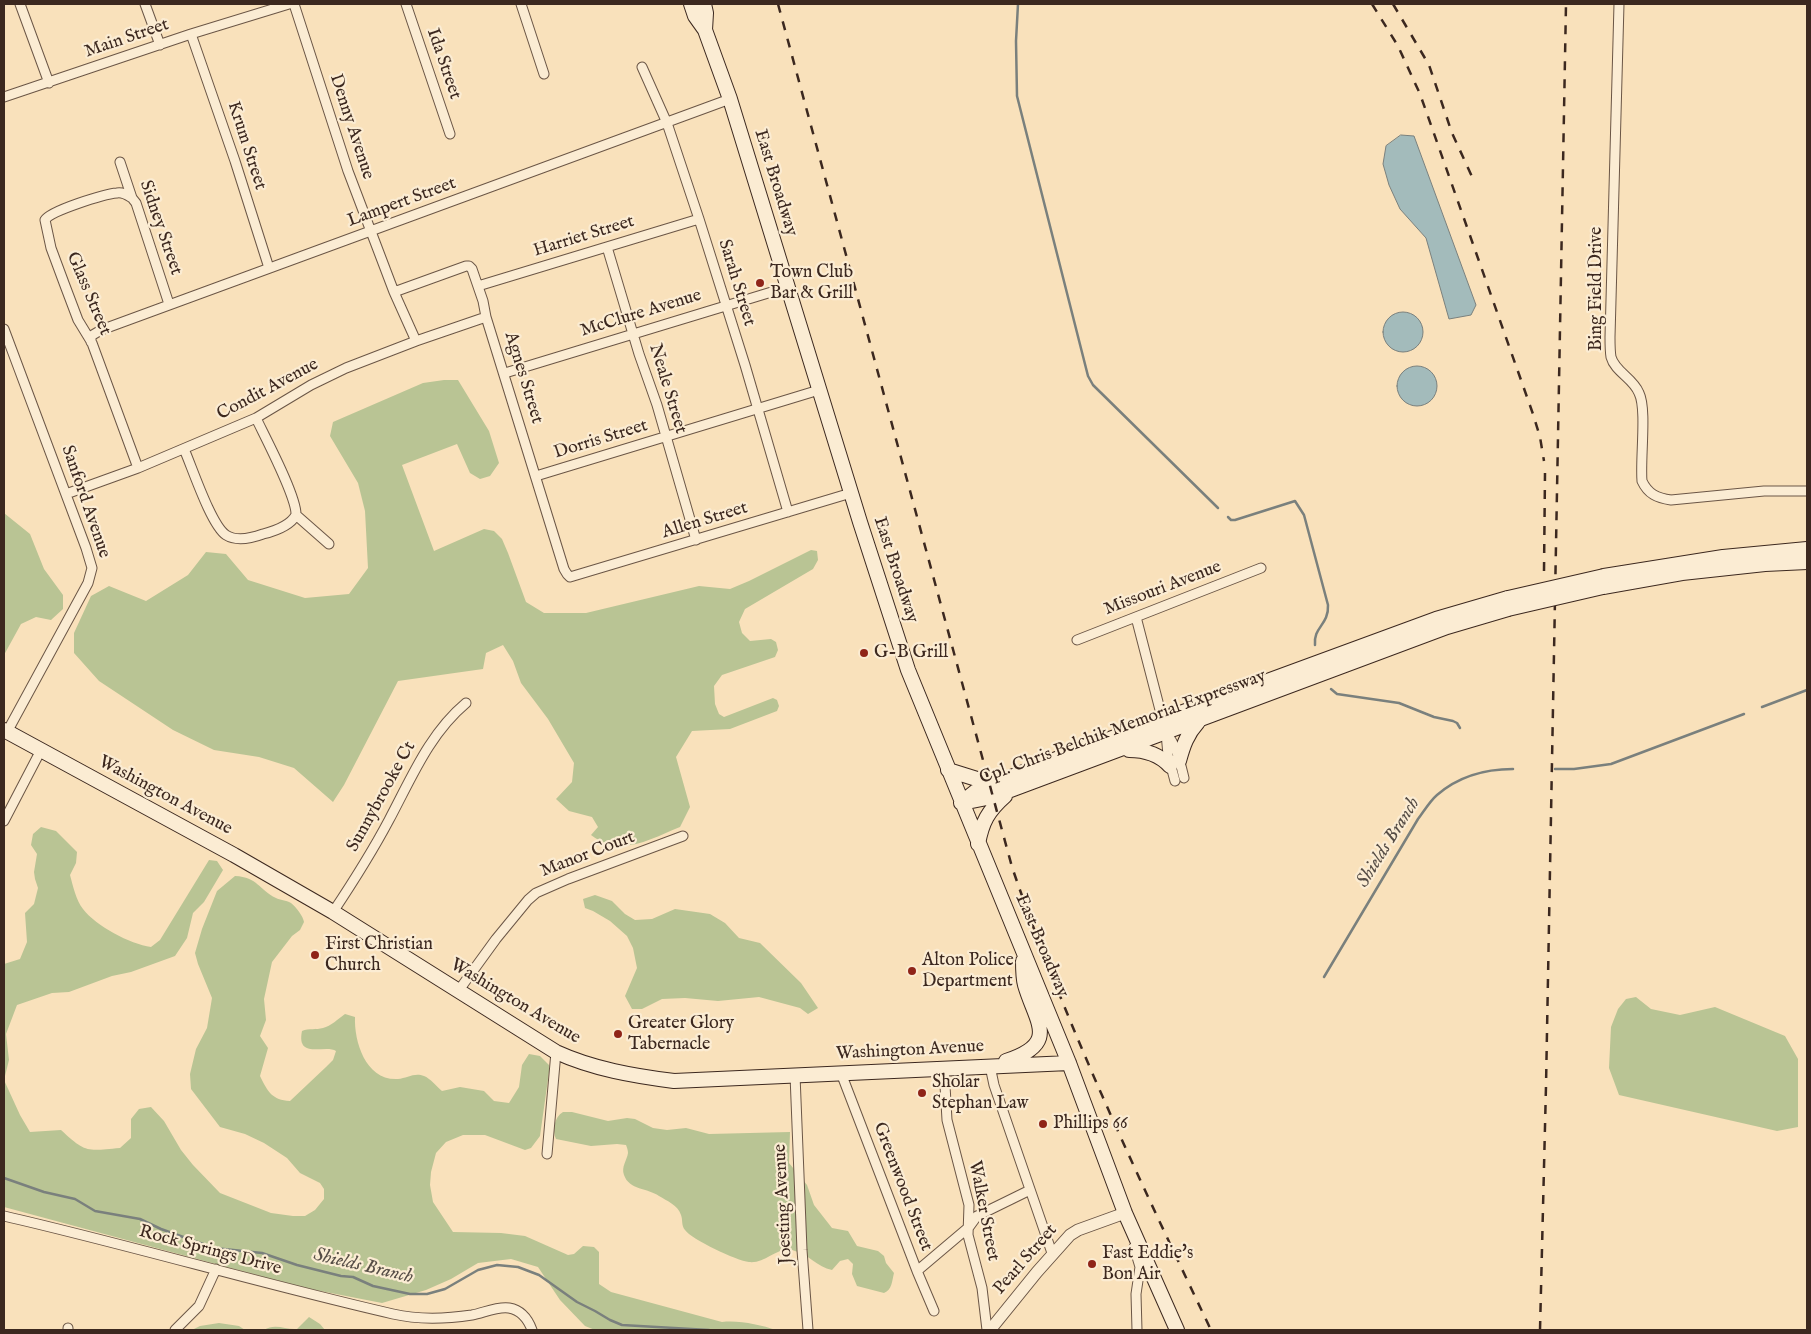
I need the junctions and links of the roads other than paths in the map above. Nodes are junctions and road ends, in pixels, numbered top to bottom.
1 (20, 4) edge
2 (145, 4) edge
3 (289, 4) edge
4 (294, 4) edge
5 (406, 4) edge
6 (521, 4) edge
7 (691, 4) edge
8 (704, 4) edge
9 (1619, 4) edge
10 (269, 6) edge
11 (705, 30) junction
12 (191, 34) junction
13 (160, 45) junction
14 (642, 66) dead end
15 (544, 74) dead end
16 (49, 83) junction
17 (4, 97) edge
18 (730, 99) junction
19 (667, 123) junction
20 (450, 134) dead end
21 (120, 162) dead end
22 (132, 198) junction
23 (700, 218) junction
24 (371, 232) junction
25 (607, 247) junction
26 (269, 268) junction
27 (478, 286) junction
28 (788, 287) junction
29 (394, 292) junction
30 (169, 304) junction
31 (726, 305) junction
32 (486, 317) junction
33 (4, 329) edge
34 (633, 334) junction
35 (416, 341) junction
36 (91, 342) junction
37 (505, 373) junction
38 (819, 390) junction
39 (758, 409) junction
40 (256, 418) junction
41 (666, 437) junction
42 (184, 449) junction
43 (138, 468) junction
44 (536, 476) junction
45 (1807, 491) edge
46 (851, 493) junction
47 (66, 494) junction
48 (788, 512) junction
49 (296, 515) junction
50 (696, 540) junction
51 (329, 544) dead end
52 (1807, 549) edge
53 (1807, 562) edge
54 (1261, 568) dead end
55 (568, 576) joint
56 (1603, 581) junction
57 (1508, 604) junction
58 (1136, 616) junction
59 (1077, 640) dead end
60 (466, 703) dead end
61 (1162, 720) junction
62 (1200, 720) junction
63 (5, 731) edge
64 (1166, 733) junction
65 (42, 750) junction
66 (1123, 750) junction
67 (1175, 764) junction
68 (948, 770) junction
69 (1179, 780) dead end
70 (1008, 785) junction
71 (962, 803) junction
72 (4, 821) edge
73 (683, 836) dead end
74 (978, 844) junction
75 (334, 912) junction
76 (1022, 948) junction
77 (459, 990) junction
78 (556, 1052) junction
79 (1069, 1063) junction
80 (990, 1066) junction
81 (944, 1068) junction
82 (841, 1073) junction
83 (795, 1076) junction
84 (547, 1154) dead end
85 (1030, 1190) junction
86 (1125, 1213) junction
87 (4, 1216) edge
88 (969, 1227) junction
89 (1052, 1253) junction
90 (216, 1269) junction
91 (917, 1271) junction
92 (934, 1311) dead end
93 (175, 1330) edge
94 (532, 1330) edge
95 (808, 1330) edge
96 (989, 1330) edge
97 (1137, 1330) edge
98 (1177, 1330) edge

1 - 16 street
2 - 13 street
3 - 10 street, Main Street
4 - 24 street, Denny Avenue
5 - 20 street, Ida Street
6 - 15 street
7 - 11 main road, East Broadway
8 - 11 main road, East Broadway
9 - 45 street, Bing Field Drive
10 - 12 street, Main Street
11 - 18 main road, East Broadway
12 - 13 street, Main Street
12 - 26 street, Krum Street
13 - 16 street, Main Street
14 - 19 street, Sarah Street
16 - 17 street, Main Street
18 - 19 street, Lampert Street
18 - 28 main road, East Broadway
19 - 23 street, Sarah Street
19 - 24 street, Lampert Street
21 - 22 street, Sidney Street
22 - 30 street, Sidney Street
22 - 36 street, Glass Street
23 - 25 street, Harriet Street
23 - 31 street, Sarah Street
24 - 26 street, Lampert Street
24 - 29 street, Denny Avenue
25 - 27 street, Harriet Street
25 - 34 street, Neale Street
26 - 30 street, Lampert Street
27 - 29 street, Agnes Street
27 - 32 street, Agnes Street
28 - 31 street, McClure Avenue
28 - 38 main road, East Broadway
29 - 35 street, Denny Avenue
30 - 36 street, Lampert Street
31 - 34 street, McClure Avenue
31 - 39 street, Sarah Street
32 - 35 street, Condit Avenue
32 - 37 street, Agnes Street
33 - 47 street, Sanford Avenue
34 - 37 street, McClure Avenue
34 - 41 street, Neale Street
35 - 40 street, Condit Avenue
36 - 43 street, Glass Street
37 - 44 street, Agnes Street
38 - 39 street, Dorris Street
38 - 46 main road, East Broadway
39 - 41 street, Dorris Street
39 - 48 street, Sarah Street
40 - 42 street, Condit Avenue
40 - 49 street
41 - 44 street, Dorris Street
41 - 50 street, Neale Street
42 - 43 street, Condit Avenue
42 - 49 street
43 - 47 street, Condit Avenue
44 - 55 street, Agnes Street
46 - 48 street, Allen Street
46 - 68 main road, East Broadway
47 - 63 street, Sanford Avenue
48 - 50 street, Allen Street
49 - 51 street
50 - 55 street, Allen Street
52 - 56 main road, Cpl. Chris Belchik Memorial Expressway
53 - 56 main road, Cpl. Chris Belchik Memorial Expressway
54 - 58 street, Missouri Avenue
56 - 57 main road, Cpl. Chris Belchik Memorial Expressway, bridge
57 - 61 main road, Cpl. Chris Belchik Memorial Expressway
57 - 62 main road, Cpl. Chris Belchik Memorial Expressway
58 - 59 street, Missouri Avenue
58 - 61 street
60 - 75 street, Sunnybrooke Ct
61 - 64 street
61 - 70 main road, Cpl. Chris Belchik Memorial Expressway
62 - 64 main road, Cpl. Chris Belchik Memorial Expressway
62 - 67 main road
63 - 65 main road, Washington Avenue
64 - 66 main road, Cpl. Chris Belchik Memorial Expressway
64 - 67 street
65 - 72 street
65 - 75 main road, Washington Avenue
66 - 67 main road
66 - 70 main road, Cpl. Chris Belchik Memorial Expressway
67 - 69 street
68 - 70 main road
68 - 71 main road, East Broadway
70 - 71 main road, Cpl. Chris Belchik Memorial Expressway
70 - 74 main road
71 - 74 main road, East Broadway
73 - 77 street, Manor Court
74 - 76 main road, East Broadway
75 - 77 main road, Washington Avenue
76 - 79 main road, East Broadway
76 - 80 main road
77 - 78 main road, Washington Avenue
78 - 83 main road, Washington Avenue
78 - 84 street
79 - 80 main road, Washington Avenue
79 - 86 main road, East Broadway
80 - 81 main road, Washington Avenue
80 - 85 street
81 - 82 main road, Washington Avenue
81 - 88 street, Walker Street
82 - 83 main road, Washington Avenue
82 - 91 street, Greenwood Street
83 - 95 street, Joesting Avenue
85 - 88 street
85 - 89 street
86 - 89 street, Pearl Street
86 - 97 street
86 - 98 main road, East Broadway
87 - 90 street, Rock Springs Drive
88 - 91 street
88 - 96 street, Walker Street
89 - 96 street, Pearl Street
90 - 93 street
90 - 94 street, Rock Springs Drive
91 - 92 street, Greenwood Street

